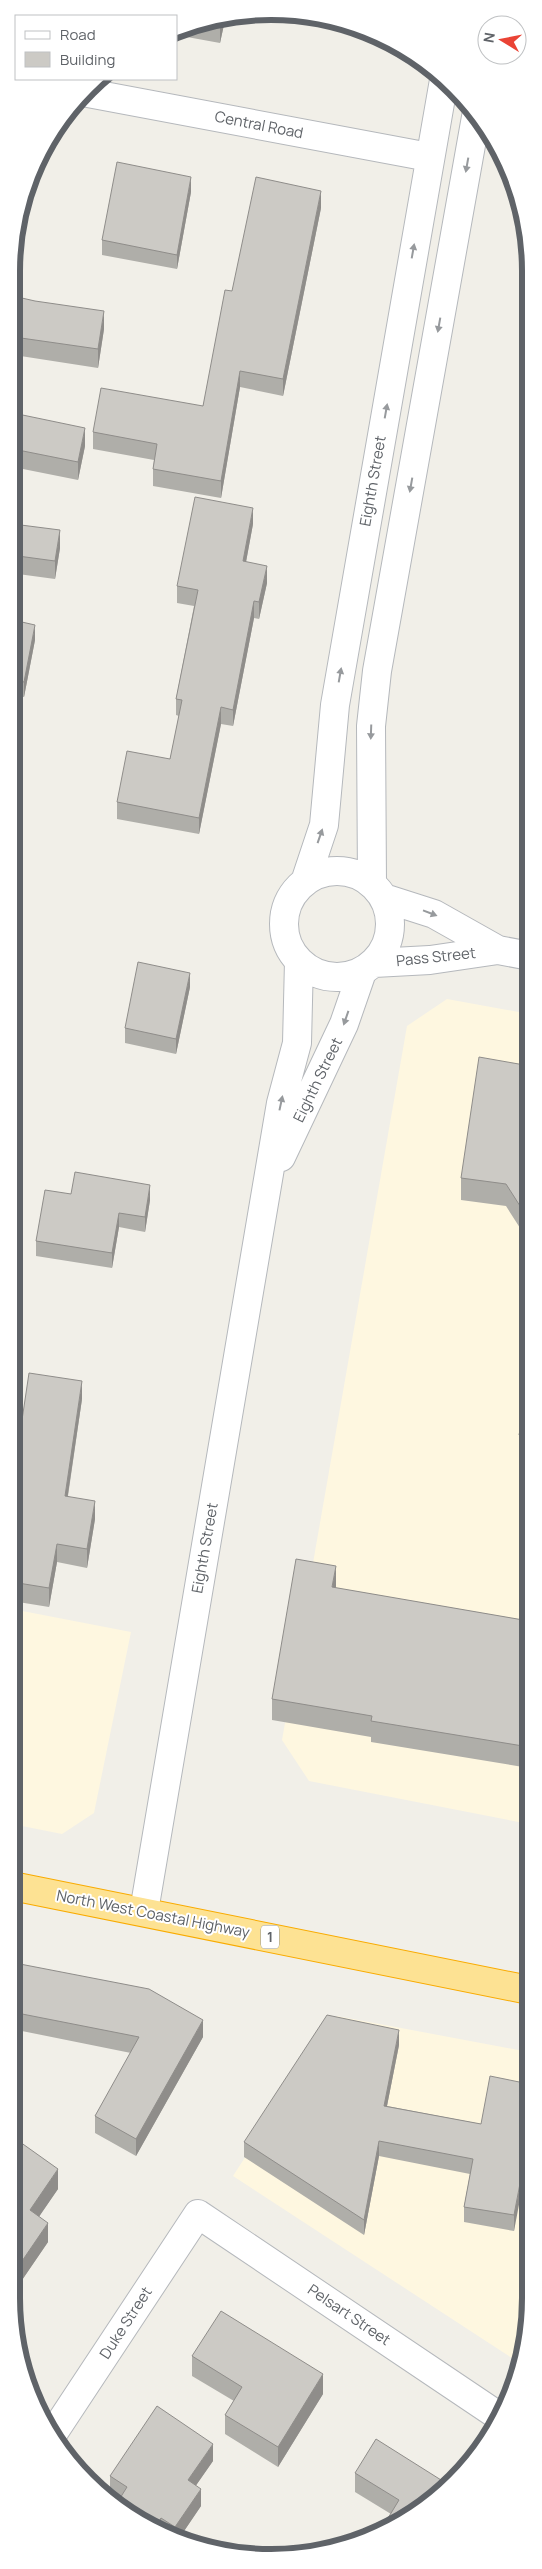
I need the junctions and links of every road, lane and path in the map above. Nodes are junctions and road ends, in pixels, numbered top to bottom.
1 (442, 88) edge
2 (94, 94) edge
3 (475, 125) edge
4 (429, 157) junction
5 (305, 882) junction
6 (378, 891) junction
7 (498, 950) junction
8 (522, 954) edge
9 (299, 961) junction
10 (368, 967) junction
11 (267, 1186) junction
12 (20, 1888) edge
13 (144, 1911) junction
14 (522, 1989) edge
15 (198, 2214) joint
16 (494, 2413) edge
17 (57, 2428) edge

1 - 4 street, Eighth Street
2 - 4 street, Central Road
3 -> 6 street
5 -> 4 street, Eighth Street
5 - 6 street
5 - 9 street
6 -> 7 street, Pass Street
6 - 10 street
7 - 8 street, Pass Street
7 - 10 street, Pass Street
9 - 10 street
11 -> 9 street, Eighth Street
10 -> 11 street, Eighth Street
11 - 13 street, Eighth Street
12 - 13 highway, North West Coastal Highway / 1
13 - 14 highway, North West Coastal Highway / 1
15 - 16 street, Pelsart Street
15 - 17 street, Duke Street

